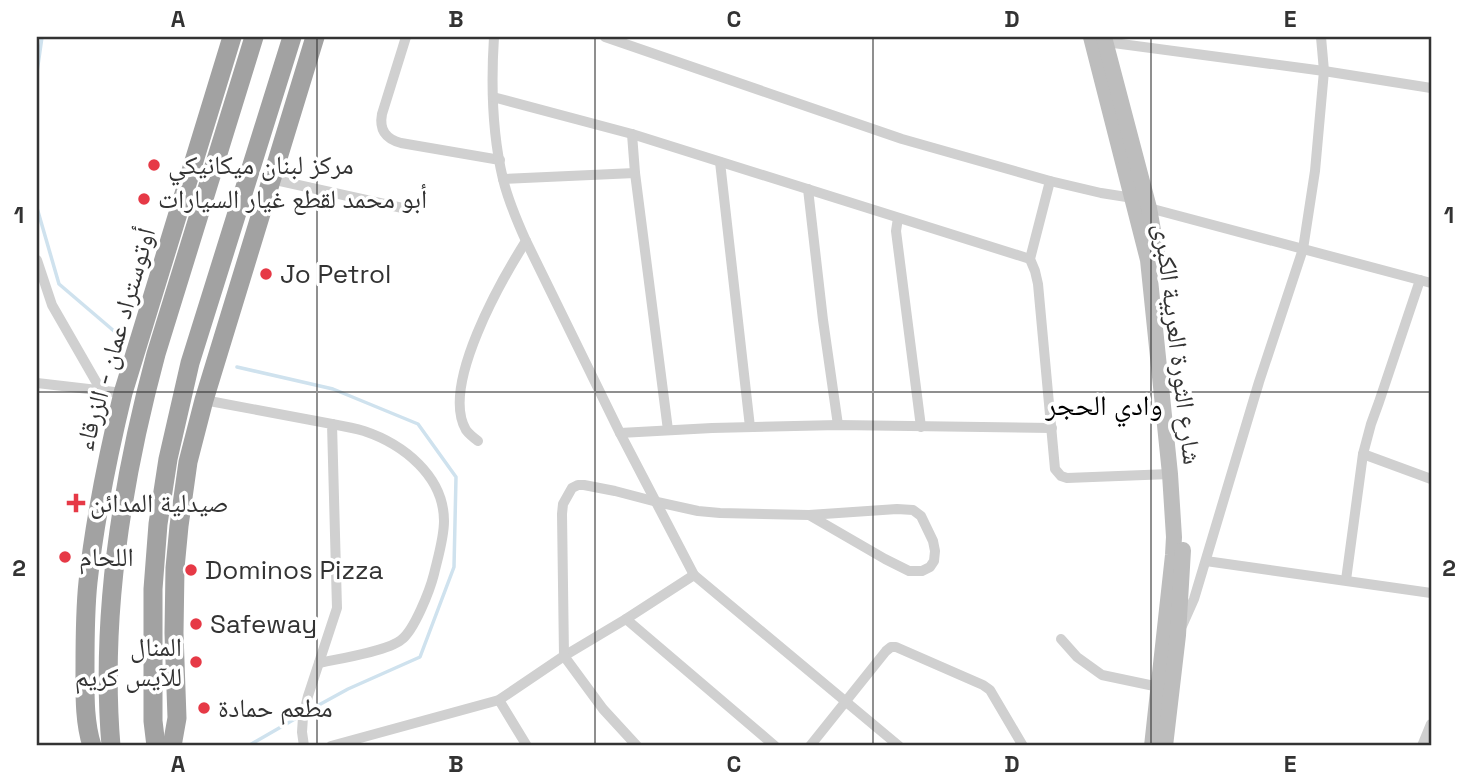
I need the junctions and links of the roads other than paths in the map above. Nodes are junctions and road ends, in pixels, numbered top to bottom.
1 (232, 37) edge
2 (254, 37) edge
3 (292, 37) edge
4 (315, 37) edge
5 (406, 37) edge
6 (495, 37) edge
7 (605, 37) edge
8 (1321, 37) edge
9 (1100, 38) edge
10 (1324, 71) junction
11 (1431, 88) edge
12 (493, 97) junction
13 (632, 134) junction
14 (500, 159) junction
15 (720, 162) junction
16 (635, 173) junction
17 (271, 179) junction
18 (503, 179) junction
19 (1050, 181) junction
20 (808, 189) junction
21 (1133, 198) junction
22 (1149, 208) junction
23 (407, 209) dead end
24 (898, 218) junction
25 (526, 241) junction
26 (1303, 249) junction
27 (1030, 259) junction
28 (37, 260) edge
29 (1426, 282) edge
30 (37, 383) edge
31 (102, 391) junction
32 (123, 393) junction
33 (204, 400) junction
34 (332, 424) junction
35 (838, 425) junction
36 (750, 426) junction
37 (921, 427) junction
38 (1052, 428) junction
39 (668, 430) junction
40 (620, 433) junction
41 (478, 441) dead end
42 (1363, 454) junction
43 (1170, 474) junction
44 (1431, 479) edge
45 (657, 502) junction
46 (809, 515) junction
47 (1206, 561) junction
48 (694, 575) junction
49 (1346, 580) junction
50 (88, 582) junction
51 (113, 585) junction
52 (153, 589) junction
53 (174, 591) junction
54 (1431, 593) edge
55 (626, 619) junction
56 (1178, 635) junction
57 (1061, 639) dead end
58 (564, 656) junction
59 (319, 663) junction
60 (1159, 687) junction
61 (499, 700) junction
62 (845, 701) junction
63 (1431, 724) edge
64 (92, 746) edge
65 (111, 746) edge
66 (156, 746) edge
67 (172, 746) edge
68 (304, 746) edge
69 (331, 746) edge
70 (527, 746) edge
71 (637, 746) edge
72 (771, 746) edge
73 (810, 746) edge
74 (899, 746) edge
75 (1023, 746) edge
76 (1152, 746) edge
77 (1165, 746) edge
78 (1422, 746) edge

1 - 32 highway, أوتوستراد عمان - الزرقاء
2 - 51 highway, أوتوستراد عمان - الزرقاء
3 - 52 highway
4 - 17 highway
5 - 14 street
6 - 12 street
7 - 19 street
8 - 10 street
9 - 10 street
9 - 21 main road, شارع الثورة العربية الكبرى
9 - 22 main road, شارع الثورة العربية الكبرى
10 - 11 street
10 - 26 street
12 - 13 street
12 - 14 street
13 - 15 street
13 - 16 street
14 - 18 street
15 - 20 street
15 - 36 street
16 - 18 street
16 - 39 street
17 - 23 street
17 - 33 highway
18 - 25 street
19 - 21 street
19 - 27 street
20 - 24 street
20 - 35 street
21 - 43 main road, شارع الثورة العربية الكبرى
22 - 26 street
22 - 56 main road, شارع الثورة العربية الكبرى
24 - 27 street
24 - 37 street
25 - 40 street
25 - 41 street
26 - 29 street
26 - 47 street
27 - 38 street
28 - 31 street
29 - 42 street
30 - 31 street
31 - 32 street
32 - 50 highway, أوتوستراد عمان - الزرقاء
33 - 34 street
33 - 53 highway
34 - 59 street
34 - 59 street
35 - 36 street
35 - 37 street
36 - 39 street
37 - 38 street
38 - 43 street
39 - 40 street
40 - 45 street
42 - 44 street
42 - 49 street
43 - 60 main road, شارع الثورة العربية الكبرى
45 - 46 street
45 - 48 street
45 - 58 street
46 - 46 street
47 - 49 street
47 - 56 street
48 - 55 street
48 - 62 street
49 - 54 street
50 - 51 highway
50 - 64 highway, أوتوستراد عمان - الزرقاء
51 - 65 highway, أوتوستراد عمان - الزرقاء
52 - 53 highway
52 - 66 highway
53 - 67 highway
55 - 58 street
55 - 72 street
56 - 77 main road, شارع الثورة العربية الكبرى
57 - 60 street
58 - 61 street
58 - 71 street
59 - 68 street
60 - 76 main road, شارع الثورة العربية الكبرى
61 - 69 street
61 - 70 street
62 - 73 street
62 - 74 street
62 - 75 street
63 - 78 street

